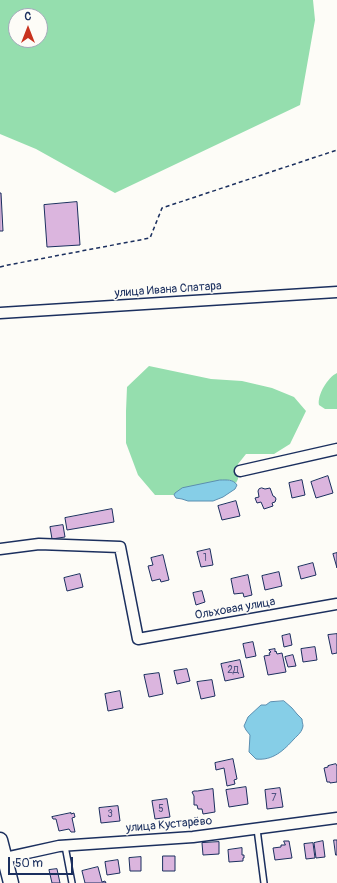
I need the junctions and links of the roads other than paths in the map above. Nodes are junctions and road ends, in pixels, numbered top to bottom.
1 (337, 292) edge
2 (0, 313) edge
3 (337, 449) edge
4 (240, 471) dead end
5 (0, 548) edge
6 (337, 604) edge
7 (337, 818) edge
8 (257, 829) junction
9 (0, 840) edge
10 (65, 846) junction
11 (2, 859) edge
12 (11, 883) edge
13 (72, 883) edge
14 (264, 883) edge

1 - 2 street, улица Ивана Спатара
3 - 4 street
5 - 6 street, Ольховая улица
7 - 8 street, улица Кустарёво
8 - 10 street, улица Кустарёво
8 - 14 lane
9 - 11 main road
10 - 11 street, улица Кустарёво
10 - 13 lane
11 - 12 main road

